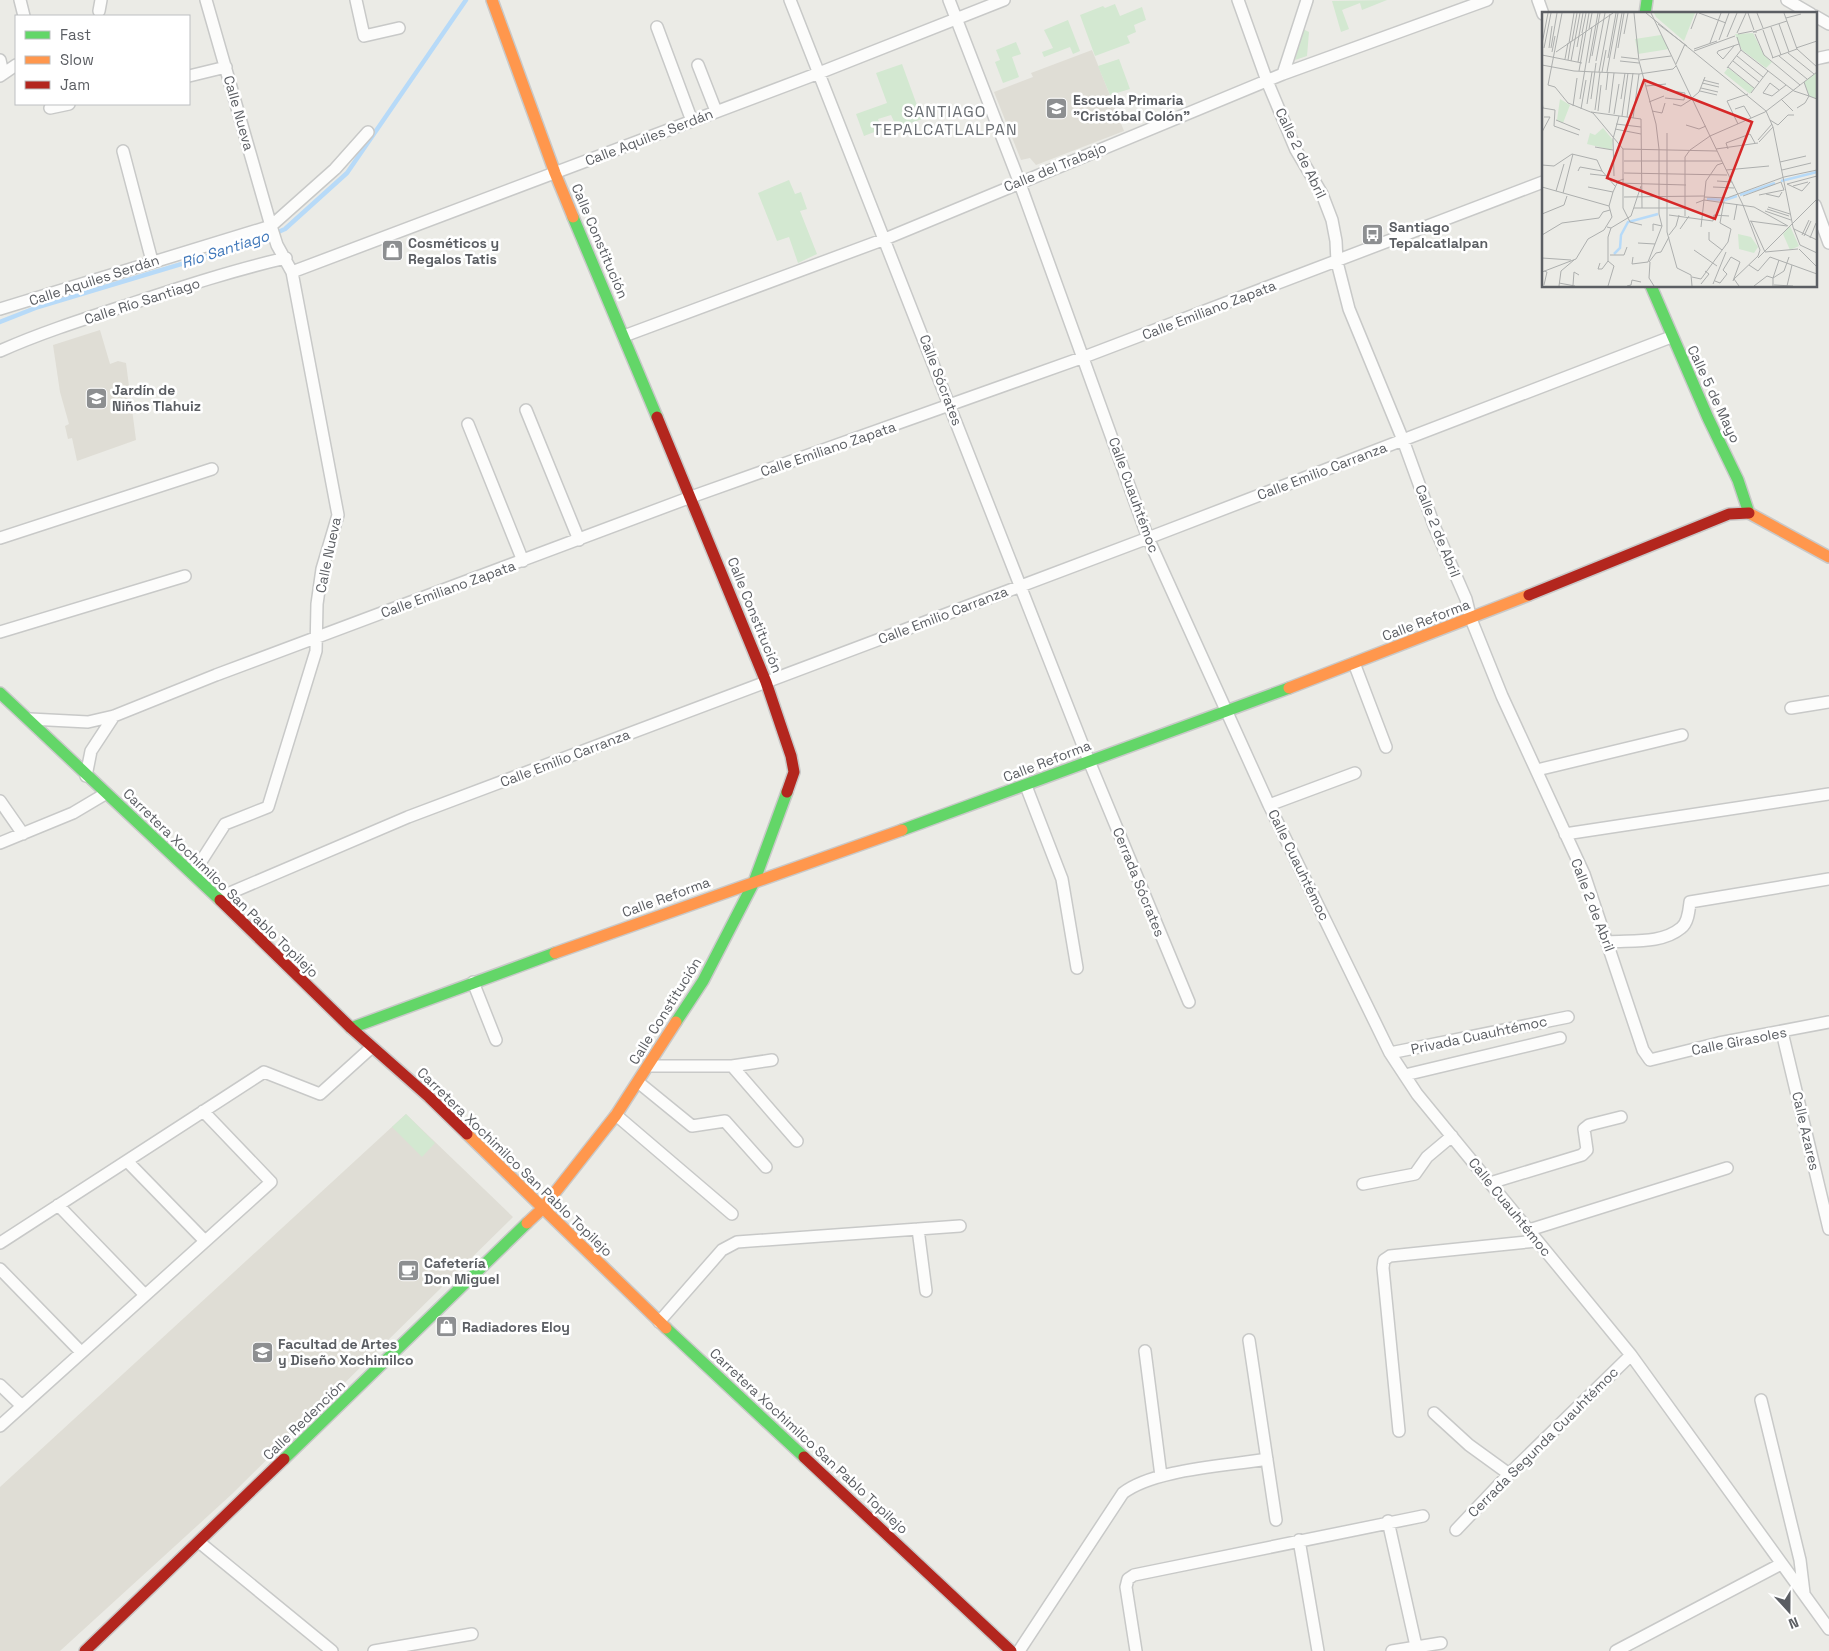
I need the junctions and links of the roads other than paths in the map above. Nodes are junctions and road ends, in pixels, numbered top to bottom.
1 (20, 0) edge
2 (206, 0) edge
3 (356, 0) edge
4 (492, 0) edge
5 (790, 0) edge
6 (949, 0) edge
7 (1004, 0) edge
8 (1238, 0) edge
9 (1307, 0) edge
10 (1487, 0) edge
11 (1538, 0) edge
12 (1787, 0) edge
13 (1542, 12) edge
14 (1808, 12) edge
15 (24, 15) edge
16 (1816, 17) edge
17 (956, 19) junction
18 (1828, 24) edge
19 (657, 27) dead end
20 (399, 28) dead end
21 (1829, 56) edge
22 (1816, 59) edge
23 (0, 60) edge
24 (698, 65) dead end
25 (15, 66) edge
26 (226, 67) junction
27 (819, 73) junction
28 (1284, 74) junction
29 (1, 75) edge
30 (190, 76) edge
31 (1267, 81) junction
32 (64, 105) edge
33 (50, 108) dead end
34 (716, 111) junction
35 (692, 121) junction
36 (368, 132) dead end
37 (123, 151) dead end
38 (555, 173) junction
39 (1019, 181) junction
40 (1542, 182) edge
41 (1816, 207) edge
42 (1826, 224) edge
43 (271, 227) junction
44 (885, 239) junction
45 (1829, 243) edge
46 (286, 258) junction
47 (152, 261) junction
48 (1336, 262) junction
49 (292, 272) junction
50 (1653, 288) edge
51 (0, 309) edge
52 (624, 336) junction
53 (1672, 337) junction
54 (0, 351) edge
55 (1084, 357) junction
56 (951, 406) junction
57 (526, 410) dead end
58 (468, 424) dead end
59 (1403, 440) junction
60 (212, 469) dead end
61 (692, 497) junction
62 (1750, 513) junction
63 (0, 538) edge
64 (1148, 538) junction
65 (579, 540) junction
66 (1829, 557) edge
67 (523, 561) junction
68 (185, 576) dead end
69 (1020, 586) junction
70 (1471, 619) junction
71 (0, 632) edge
72 (315, 638) junction
73 (1354, 663) junction
74 (766, 682) junction
75 (0, 693) edge
76 (1829, 702) edge
77 (1791, 708) dead end
78 (1226, 712) junction
79 (114, 716) junction
80 (30, 719) junction
81 (1682, 735) dead end
82 (1386, 747) dead end
83 (1089, 761) junction
84 (1537, 770) junction
85 (1355, 773) dead end
86 (86, 776) junction
87 (1026, 786) junction
88 (105, 794) junction
89 (1829, 794) edge
90 (0, 801) edge
91 (1269, 804) junction
92 (23, 834) junction
93 (1565, 834) junction
94 (0, 843) edge
95 (193, 874) junction
96 (1829, 879) edge
97 (754, 882) junction
98 (218, 898) junction
99 (1608, 942) junction
100 (1077, 968) dead end
101 (473, 982) junction
102 (1189, 1002) dead end
103 (1568, 1017) dead end
104 (1829, 1022) edge
105 (351, 1028) junction
106 (1782, 1032) junction
107 (1560, 1038) dead end
108 (496, 1040) dead end
109 (372, 1047) junction
110 (1390, 1053) junction
111 (772, 1060) dead end
112 (1650, 1060) joint
113 (650, 1066) junction
114 (732, 1066) junction
115 (1405, 1075) junction
116 (638, 1082) junction
117 (204, 1111) junction
118 (616, 1115) junction
119 (1621, 1117) dead end
120 (1452, 1136) junction
121 (797, 1141) dead end
122 (127, 1161) junction
123 (766, 1167) dead end
124 (1727, 1168) dead end
125 (1490, 1183) junction
126 (1363, 1184) dead end
127 (58, 1205) junction
128 (542, 1209) junction
129 (732, 1214) dead end
130 (960, 1226) dead end
131 (918, 1229) junction
132 (1829, 1229) edge
133 (1529, 1230) junction
134 (205, 1241) junction
135 (1537, 1241) junction
136 (0, 1243) edge
137 (0, 1269) edge
138 (926, 1292) dead end
139 (145, 1295) junction
140 (659, 1322) junction
141 (1249, 1340) dead end
142 (1145, 1351) dead end
143 (82, 1352) junction
144 (1631, 1355) junction
145 (0, 1385) edge
146 (1761, 1400) dead end
147 (22, 1406) junction
148 (1434, 1413) dead end
149 (0, 1426) edge
150 (1400, 1432) dead end
151 (1267, 1459) junction
152 (1509, 1474) junction
153 (1161, 1476) junction
154 (1422, 1516) dead end
155 (1276, 1520) dead end
156 (1388, 1521) junction
157 (1456, 1530) dead end
158 (1299, 1540) junction
159 (199, 1542) junction
160 (1781, 1564) junction
161 (1804, 1595) junction
162 (1829, 1629) edge
163 (472, 1634) dead end
164 (1441, 1643) dead end
165 (1416, 1646) junction
166 (85, 1651) edge
167 (332, 1651) edge
168 (374, 1651) edge
169 (1011, 1651) edge
170 (1019, 1651) edge
171 (1136, 1651) edge
172 (1318, 1651) edge
173 (1392, 1651) edge
174 (1616, 1651) edge

1 - 15 street
2 - 26 street, Calle Nueva
3 - 20 street
4 - 38 street, Calle Constitución
5 - 27 street, Calle Sócrates
6 - 17 street, Calle Cuauhtémoc
7 - 17 street, Calle Aquiles Serdán
8 - 31 street, Calle 2 de Abril
9 - 28 street
10 - 28 street, Calle del Trabajo
11 - 13 street
12 - 14 street
16 - 18 street
17 - 27 street, Calle Aquiles Serdán
17 - 39 street, Calle Cuauhtémoc
19 - 35 street
21 - 22 street
23 - 29 street
24 - 34 street
25 - 29 street
26 - 30 street
26 - 43 street, Calle Nueva
27 - 34 street, Calle Aquiles Serdán
27 - 44 street, Calle Sócrates
28 - 31 street, Calle del Trabajo
31 - 39 street, Calle del Trabajo
31 - 48 street, Calle 2 de Abril
32 - 33 street
34 - 35 street, Calle Aquiles Serdán
35 - 38 street, Calle Aquiles Serdán
36 - 43 street
37 - 47 street
38 - 49 street, Calle Aquiles Serdán
38 - 52 street, Calle Constitución
39 - 44 street, Calle del Trabajo
39 - 55 street, Calle Cuauhtémoc
40 - 48 street, Calle Emiliano Zapata
41 - 42 street
42 - 45 street
43 - 46 street, Calle Nueva
43 - 47 street, Calle Aquiles Serdán
44 - 52 street, Calle del Trabajo
44 - 56 street, Calle Sócrates
46 - 49 street, Calle Nueva
46 - 54 street, Calle Río Santiago
47 - 51 street, Calle Aquiles Serdán
48 - 55 street, Calle Emiliano Zapata
48 - 59 street, Calle 2 de Abril
49 - 72 street, Calle Nueva
50 - 53 street, Calle 5 de Mayo
52 - 61 street, Calle Constitución
53 - 59 street, Calle Emilio Carranza
53 - 62 street, Calle 5 de Mayo
55 - 56 street, Calle Emiliano Zapata
55 - 64 street, Calle Cuauhtémoc
56 - 61 street, Calle Emiliano Zapata
56 - 69 street, Calle Sócrates
57 - 65 street
58 - 67 street
59 - 64 street, Calle Emilio Carranza
59 - 70 street, Calle 2 de Abril
60 - 63 street
61 - 65 street, Calle Emiliano Zapata
61 - 74 street, Calle Constitución
62 - 66 street
62 - 70 street, Calle Reforma
64 - 69 street, Calle Emilio Carranza
64 - 78 street, Calle Cuauhtémoc
65 - 67 street, Calle Emiliano Zapata
67 - 72 street, Calle Emiliano Zapata
68 - 71 street
69 - 74 street, Calle Emilio Carranza
69 - 83 street, Calle Sócrates
70 - 73 street, Calle Reforma
70 - 84 street, Calle 2 de Abril
72 - 79 street, Calle Emiliano Zapata
72 - 95 street, Calle Nueva
73 - 78 street, Calle Reforma
73 - 82 street
74 - 97 street, Calle Constitución
74 - 98 street, Calle Emilio Carranza
75 - 80 street, Carretera Xochimilco San Pablo Topilejo
76 - 77 street
78 - 83 street, Calle Reforma
78 - 91 street, Calle Cuauhtémoc
79 - 80 street, Calle Emiliano Zapata
79 - 86 street
80 - 86 street, Carretera Xochimilco San Pablo Topilejo
81 - 84 street
83 - 87 street, Calle Reforma
83 - 102 street, Cerrada Sócrates
84 - 93 street, Calle 2 de Abril
85 - 91 street
86 - 88 street, Carretera Xochimilco San Pablo Topilejo
87 - 97 street, Calle Reforma
87 - 100 street
88 - 92 street
88 - 95 street, Carretera Xochimilco San Pablo Topilejo
89 - 93 street
90 - 92 street
91 - 110 street, Calle Cuauhtémoc
92 - 94 street
93 - 99 street, Calle 2 de Abril
95 - 98 street, Carretera Xochimilco San Pablo Topilejo
96 - 99 street
97 - 101 street, Calle Reforma
97 - 113 street, Calle Constitución
98 - 105 street, Carretera Xochimilco San Pablo Topilejo
99 - 112 street, Calle 2 de Abril
101 - 105 street, Calle Reforma
101 - 108 street
103 - 110 street, Privada Cuauhtémoc
104 - 106 street, Calle Girasoles
105 - 109 street, Carretera Xochimilco San Pablo Topilejo
106 - 112 street, Calle Girasoles
106 - 132 street, Calle Azares
107 - 115 street
109 - 117 street
109 - 128 street, Carretera Xochimilco San Pablo Topilejo
110 - 115 street, Calle Cuauhtémoc
111 - 114 street
113 - 114 street
113 - 116 street, Calle Constitución
114 - 121 street
115 - 120 street, Calle Cuauhtémoc
116 - 118 street, Calle Constitución
116 - 123 street
117 - 122 street
117 - 134 street
118 - 128 street, Calle Constitución
118 - 129 street
119 - 125 street
120 - 125 street, Calle Cuauhtémoc
120 - 126 street
122 - 127 street
122 - 134 street
124 - 133 street
125 - 133 street, Calle Cuauhtémoc
127 - 136 street
127 - 139 street
128 - 140 street, Carretera Xochimilco San Pablo Topilejo
128 - 159 street, Calle Redención
130 - 131 street
131 - 138 street
131 - 140 street
133 - 135 street, Calle Cuauhtémoc
134 - 139 street
135 - 144 street, Calle Cuauhtémoc
135 - 150 street
137 - 143 street
139 - 143 street
140 - 169 street, Carretera Xochimilco San Pablo Topilejo
141 - 151 street
142 - 153 street
143 - 147 street
144 - 152 street, Cerrada Segunda Cuauhtémoc
144 - 160 street, Calle Cuauhtémoc
145 - 147 street
146 - 161 street
147 - 149 street
148 - 152 street
151 - 153 street
151 - 155 street
152 - 157 street, Cerrada Segunda Cuauhtémoc
153 - 170 street
154 - 156 street
156 - 158 street
156 - 165 street
158 - 171 street
158 - 172 street
159 - 166 street, Calle Redención
159 - 167 street
160 - 161 street, Calle Cuauhtémoc
160 - 174 street
161 - 162 street, Calle Cuauhtémoc
163 - 168 street
164 - 165 street
165 - 173 street

